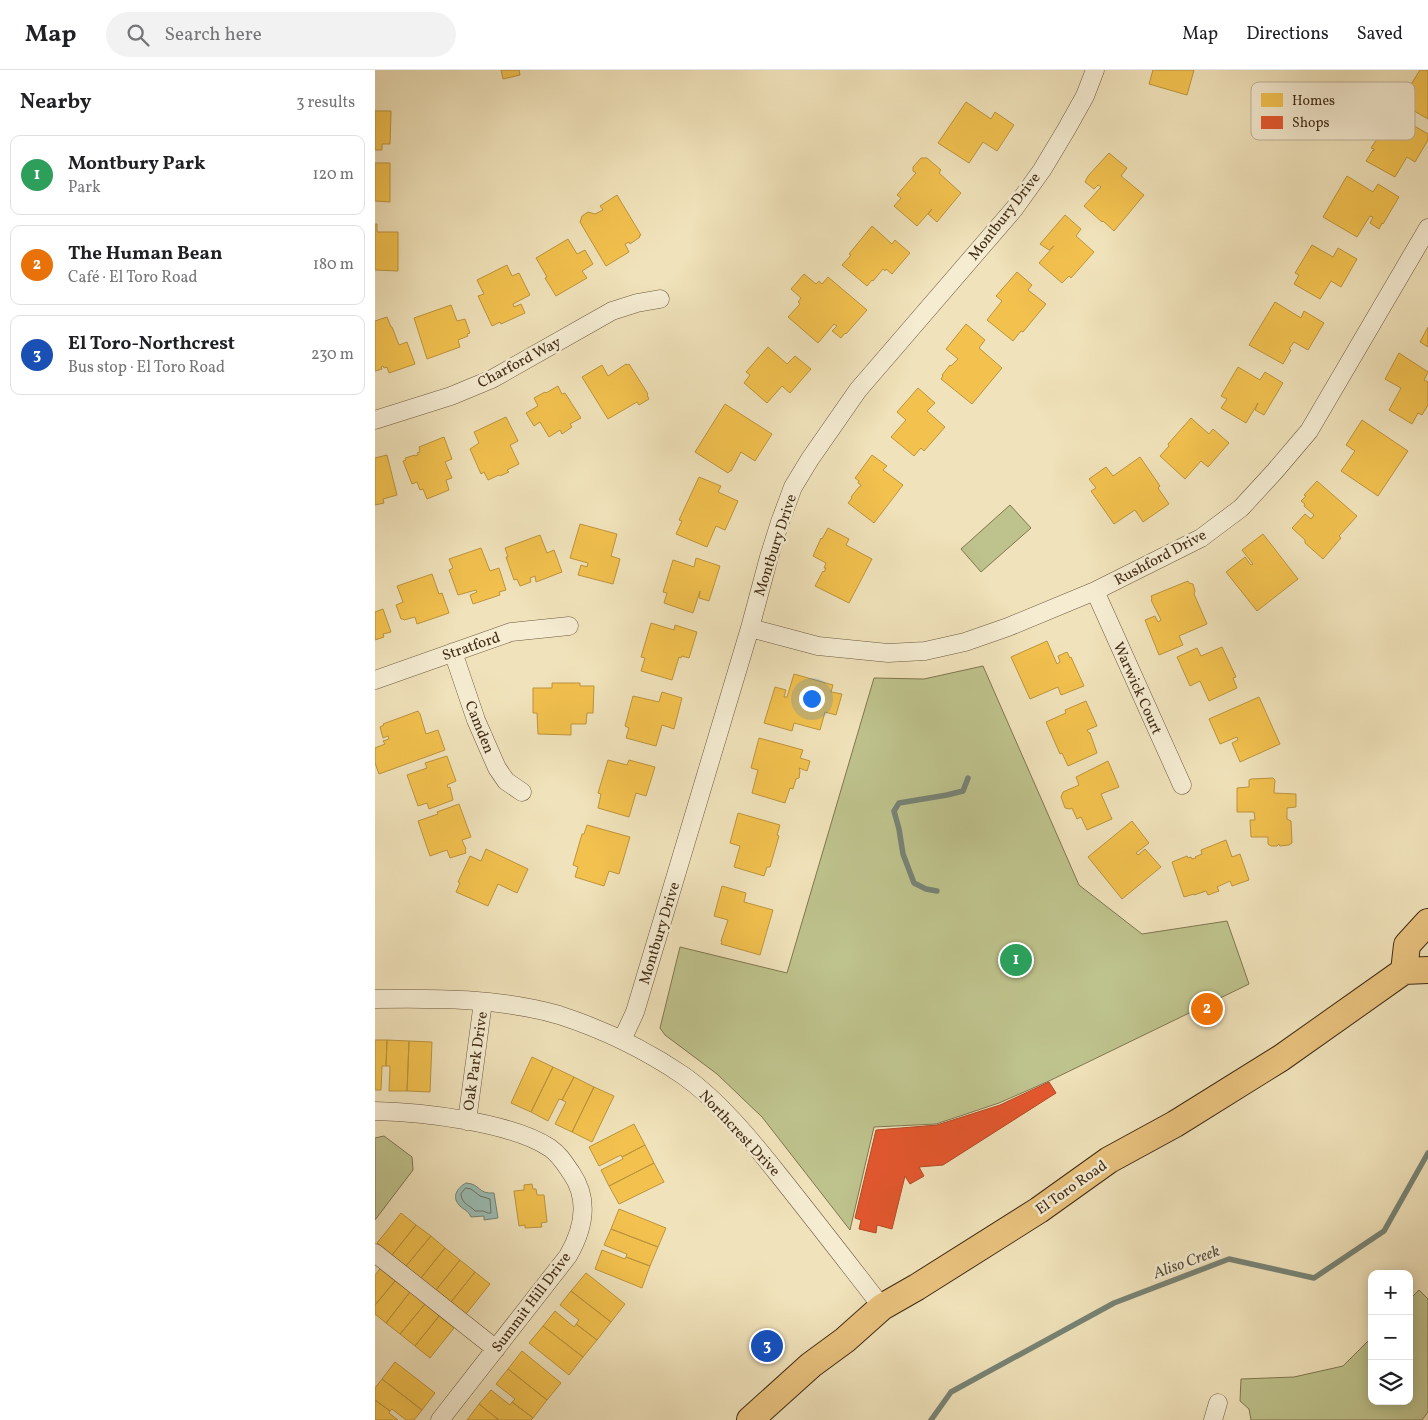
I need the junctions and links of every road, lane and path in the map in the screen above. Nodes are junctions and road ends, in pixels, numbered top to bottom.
1 (1095, 70) edge
2 (1428, 228) edge
3 (660, 299) dead end
4 (375, 420) edge
5 (1095, 591) junction
6 (569, 626) dead end
7 (749, 628) junction
8 (453, 652) junction
9 (375, 680) edge
10 (1182, 785) dead end
11 (522, 792) dead end
12 (1428, 922) edge
13 (1416, 971) edge
14 (375, 999) edge
15 (483, 1002) junction
16 (622, 1040) junction
17 (375, 1111) edge
18 (467, 1120) junction
19 (375, 1252) edge
20 (882, 1307) junction
21 (495, 1349) junction
22 (1218, 1403) dead end
23 (440, 1420) edge
24 (750, 1420) edge
25 (1213, 1420) edge

1 - 7 street, Montbury Drive
2 - 5 street, Rushford Drive
3 - 4 street, Charford Way
5 - 7 street, Rushford Drive
5 - 10 street, Warwick Court
6 - 8 street, Stratford
7 - 16 street, Montbury Drive
8 - 9 street, Stratford
8 - 11 street, Camden
12 - 13 main road, El Toro Road
13 - 20 main road, El Toro Road
14 - 15 street, Northcrest Drive
15 - 16 street, Northcrest Drive
15 - 18 street, Oak Park Drive
16 - 20 street, Northcrest Drive
17 - 18 street, Summit Hill Drive
18 - 21 street, Summit Hill Drive
19 - 21 street
20 - 24 main road, El Toro Road
21 - 23 street, Summit Hill Drive
22 - 25 street

